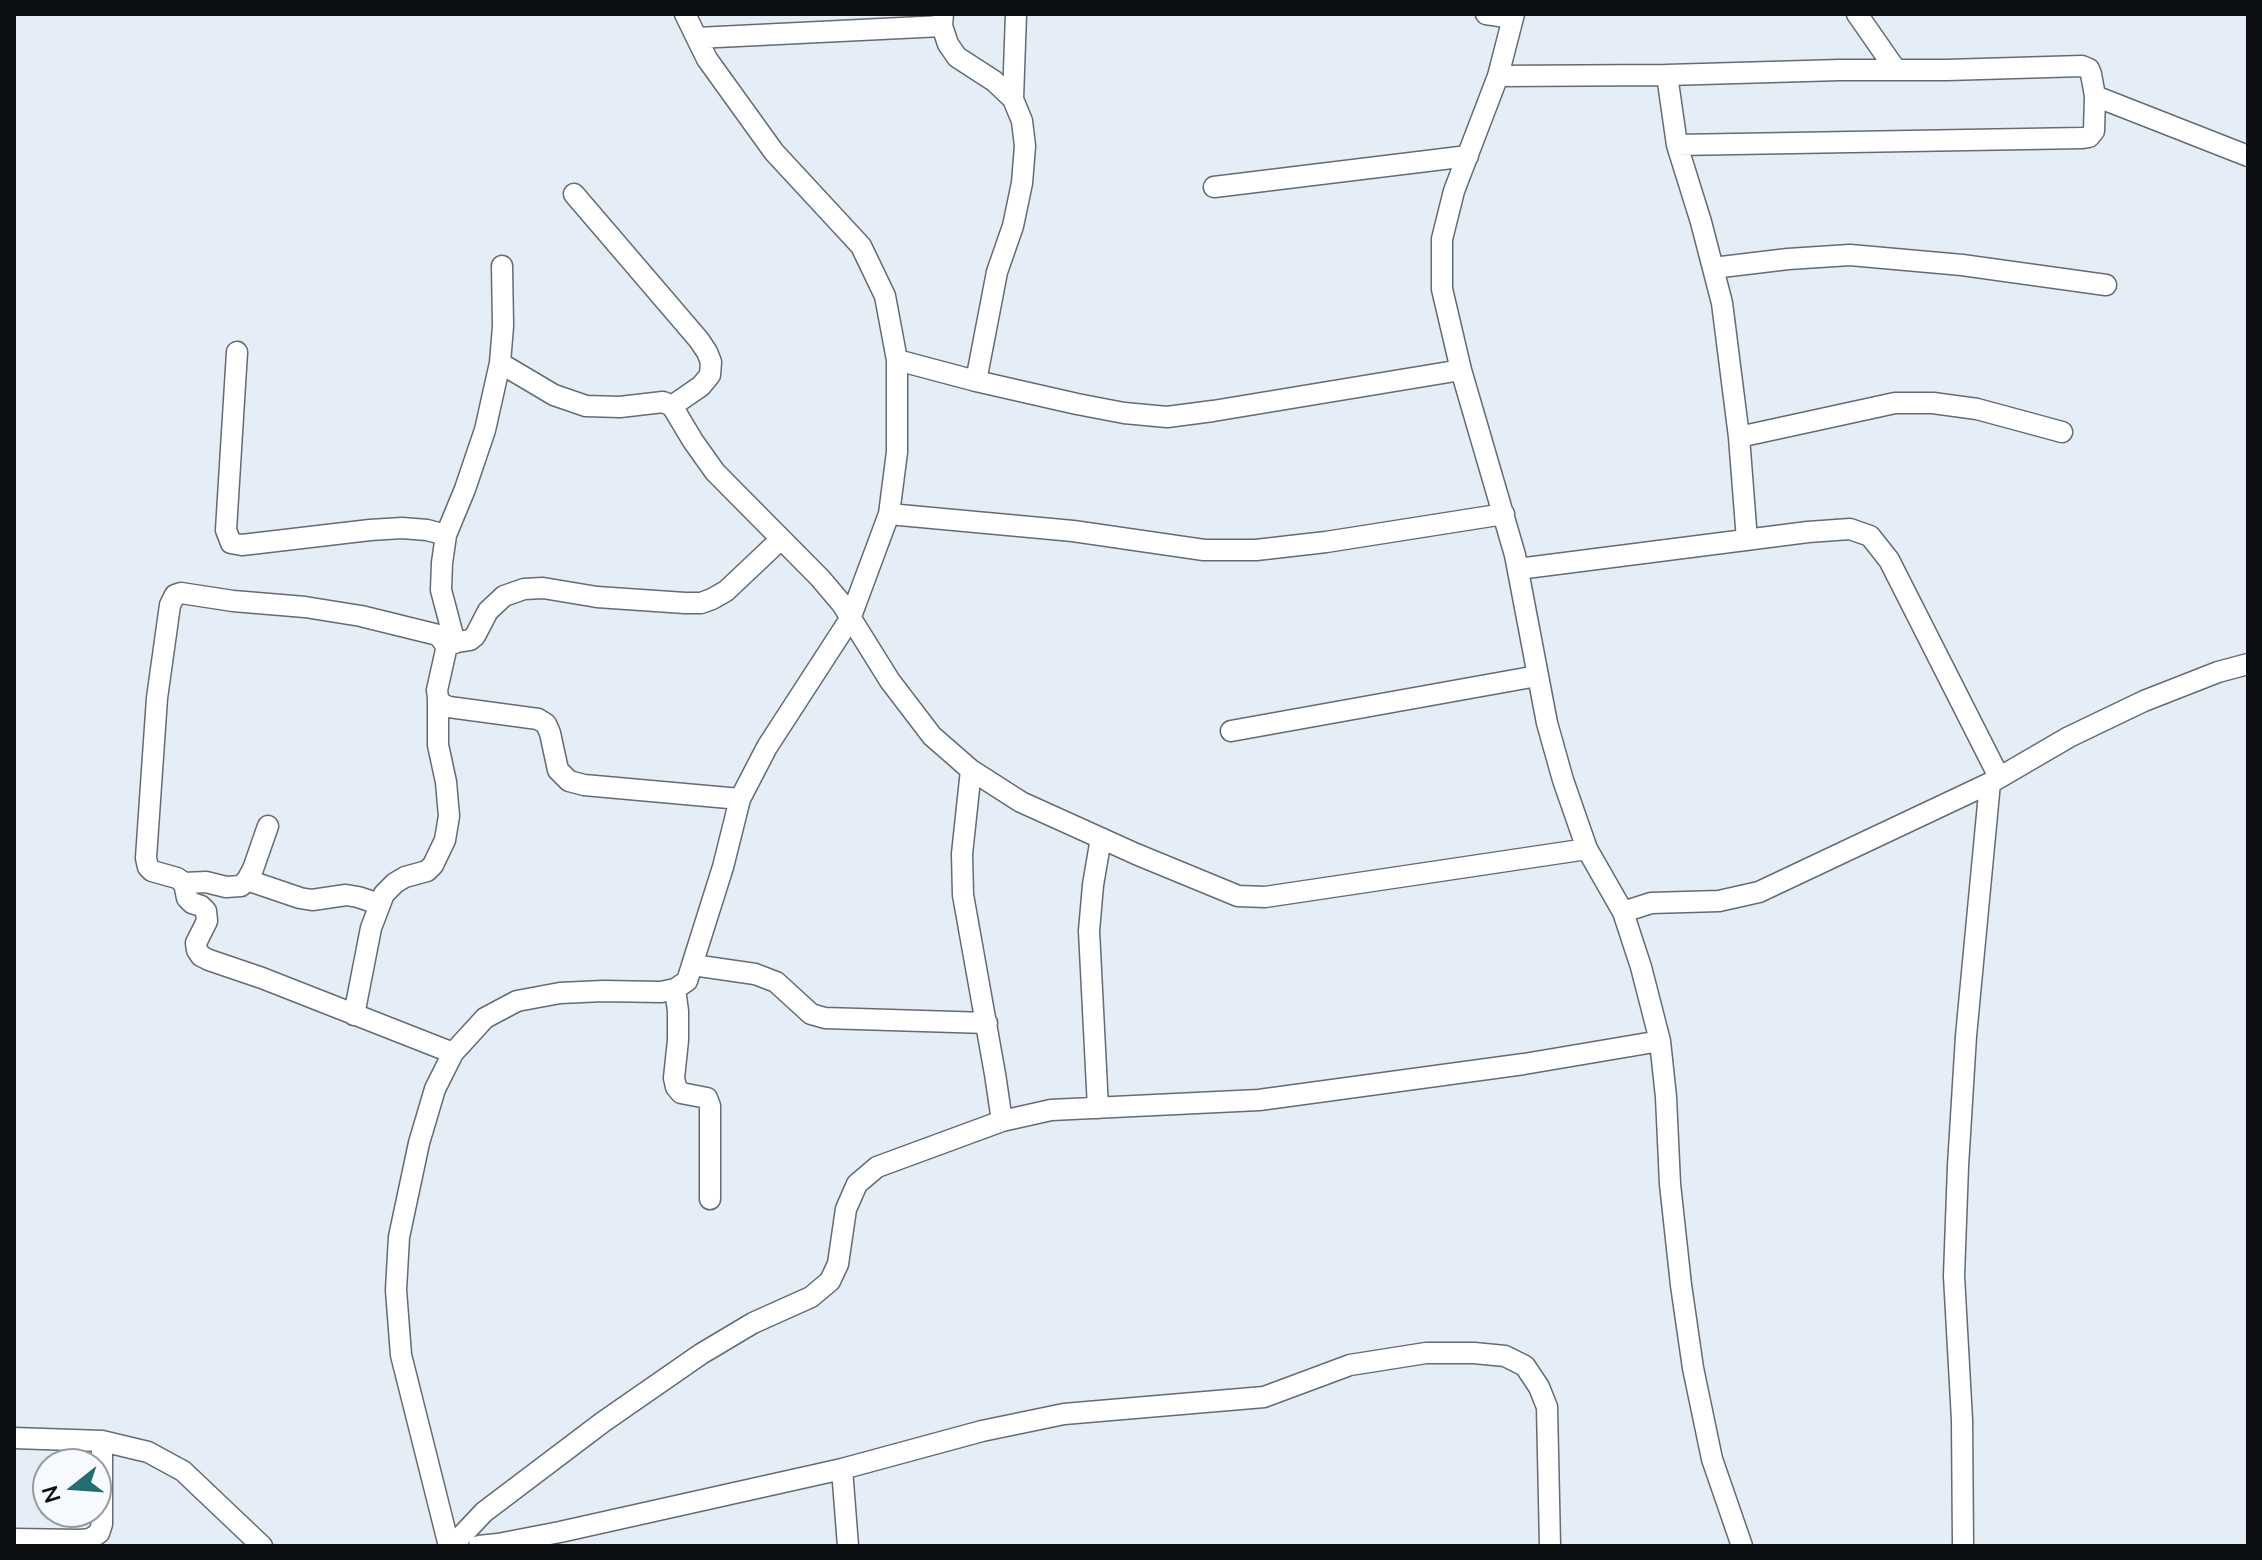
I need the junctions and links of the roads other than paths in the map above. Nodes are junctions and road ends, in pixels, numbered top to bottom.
1 (686, 14) edge
2 (703, 14) edge
3 (1016, 14) edge
4 (1486, 14) edge
5 (1857, 14) edge
6 (1514, 16) edge
7 (943, 20) edge
8 (697, 38) junction
9 (1896, 70) junction
10 (1667, 75) junction
11 (1498, 76) junction
12 (2095, 96) junction
13 (1013, 99) junction
14 (1677, 145) junction
15 (1468, 156) junction
16 (2248, 156) edge
17 (1214, 187) dead end
18 (574, 194) dead end
19 (502, 266) dead end
20 (1713, 268) junction
21 (2106, 285) dead end
22 (237, 352) dead end
23 (897, 360) junction
24 (500, 363) junction
25 (1461, 370) junction
26 (976, 381) junction
27 (672, 406) junction
28 (2062, 432) dead end
29 (1739, 437) junction
30 (889, 514) junction
31 (1504, 514) junction
32 (446, 535) junction
33 (780, 540) junction
34 (1747, 540) junction
35 (1518, 569) junction
36 (850, 619) junction
37 (450, 644) junction
38 (2248, 664) edge
39 (1537, 676) junction
40 (438, 698) junction
41 (1231, 731) dead end
42 (971, 770) junction
43 (1994, 780) junction
44 (740, 799) junction
45 (268, 826) dead end
46 (1101, 838) junction
47 (1587, 849) junction
48 (247, 880) junction
49 (184, 883) junction
50 (379, 904) junction
51 (1623, 912) junction
52 (693, 965) junction
53 (675, 989) junction
54 (354, 1015) junction
55 (987, 1023) junction
56 (1660, 1041) junction
57 (453, 1053) junction
58 (1098, 1108) junction
59 (1002, 1121) junction
60 (710, 1199) dead end
61 (14, 1438) edge
62 (102, 1441) junction
63 (842, 1469) junction
64 (14, 1539) edge
65 (262, 1546) edge
66 (451, 1546) edge
67 (479, 1546) edge
68 (848, 1546) edge
69 (1550, 1546) edge
70 (1742, 1546) edge
71 (1963, 1546) edge

1 - 2 street
1 - 8 street
3 - 13 street
4 - 6 street
5 - 9 street
6 - 11 street
7 - 8 street
7 - 13 street
8 - 23 street
9 - 10 street
9 - 12 street
10 - 11 street
10 - 14 street
11 - 15 street
12 - 14 street
12 - 16 street
13 - 26 street
14 - 20 street
15 - 17 street
15 - 25 street
18 - 27 street
19 - 24 street
20 - 21 street
20 - 29 street
22 - 32 street
23 - 26 street
23 - 30 street
24 - 27 street
24 - 32 street
25 - 26 street
25 - 31 street
27 - 33 street
28 - 29 street
29 - 34 street
30 - 31 street
30 - 36 street
31 - 35 street
32 - 37 street
33 - 36 street
33 - 37 street
34 - 35 street
34 - 43 street
35 - 39 street
36 - 42 street
36 - 44 street
37 - 40 street
37 - 49 street
38 - 43 street
39 - 41 street
39 - 47 street
40 - 44 street
40 - 50 street
42 - 46 street
42 - 55 street
43 - 51 street
43 - 71 street
44 - 52 street
45 - 48 street
46 - 47 street
46 - 58 street
47 - 51 street
48 - 49 street
48 - 50 street
49 - 54 street
50 - 54 street
51 - 56 street
52 - 53 street
52 - 55 street
53 - 57 street
53 - 60 street
54 - 57 street
55 - 59 street
56 - 58 street
56 - 70 street
57 - 66 street
58 - 59 street
59 - 66 street
61 - 62 street
62 - 64 street
62 - 65 street
63 - 67 street
63 - 68 street
63 - 69 street

